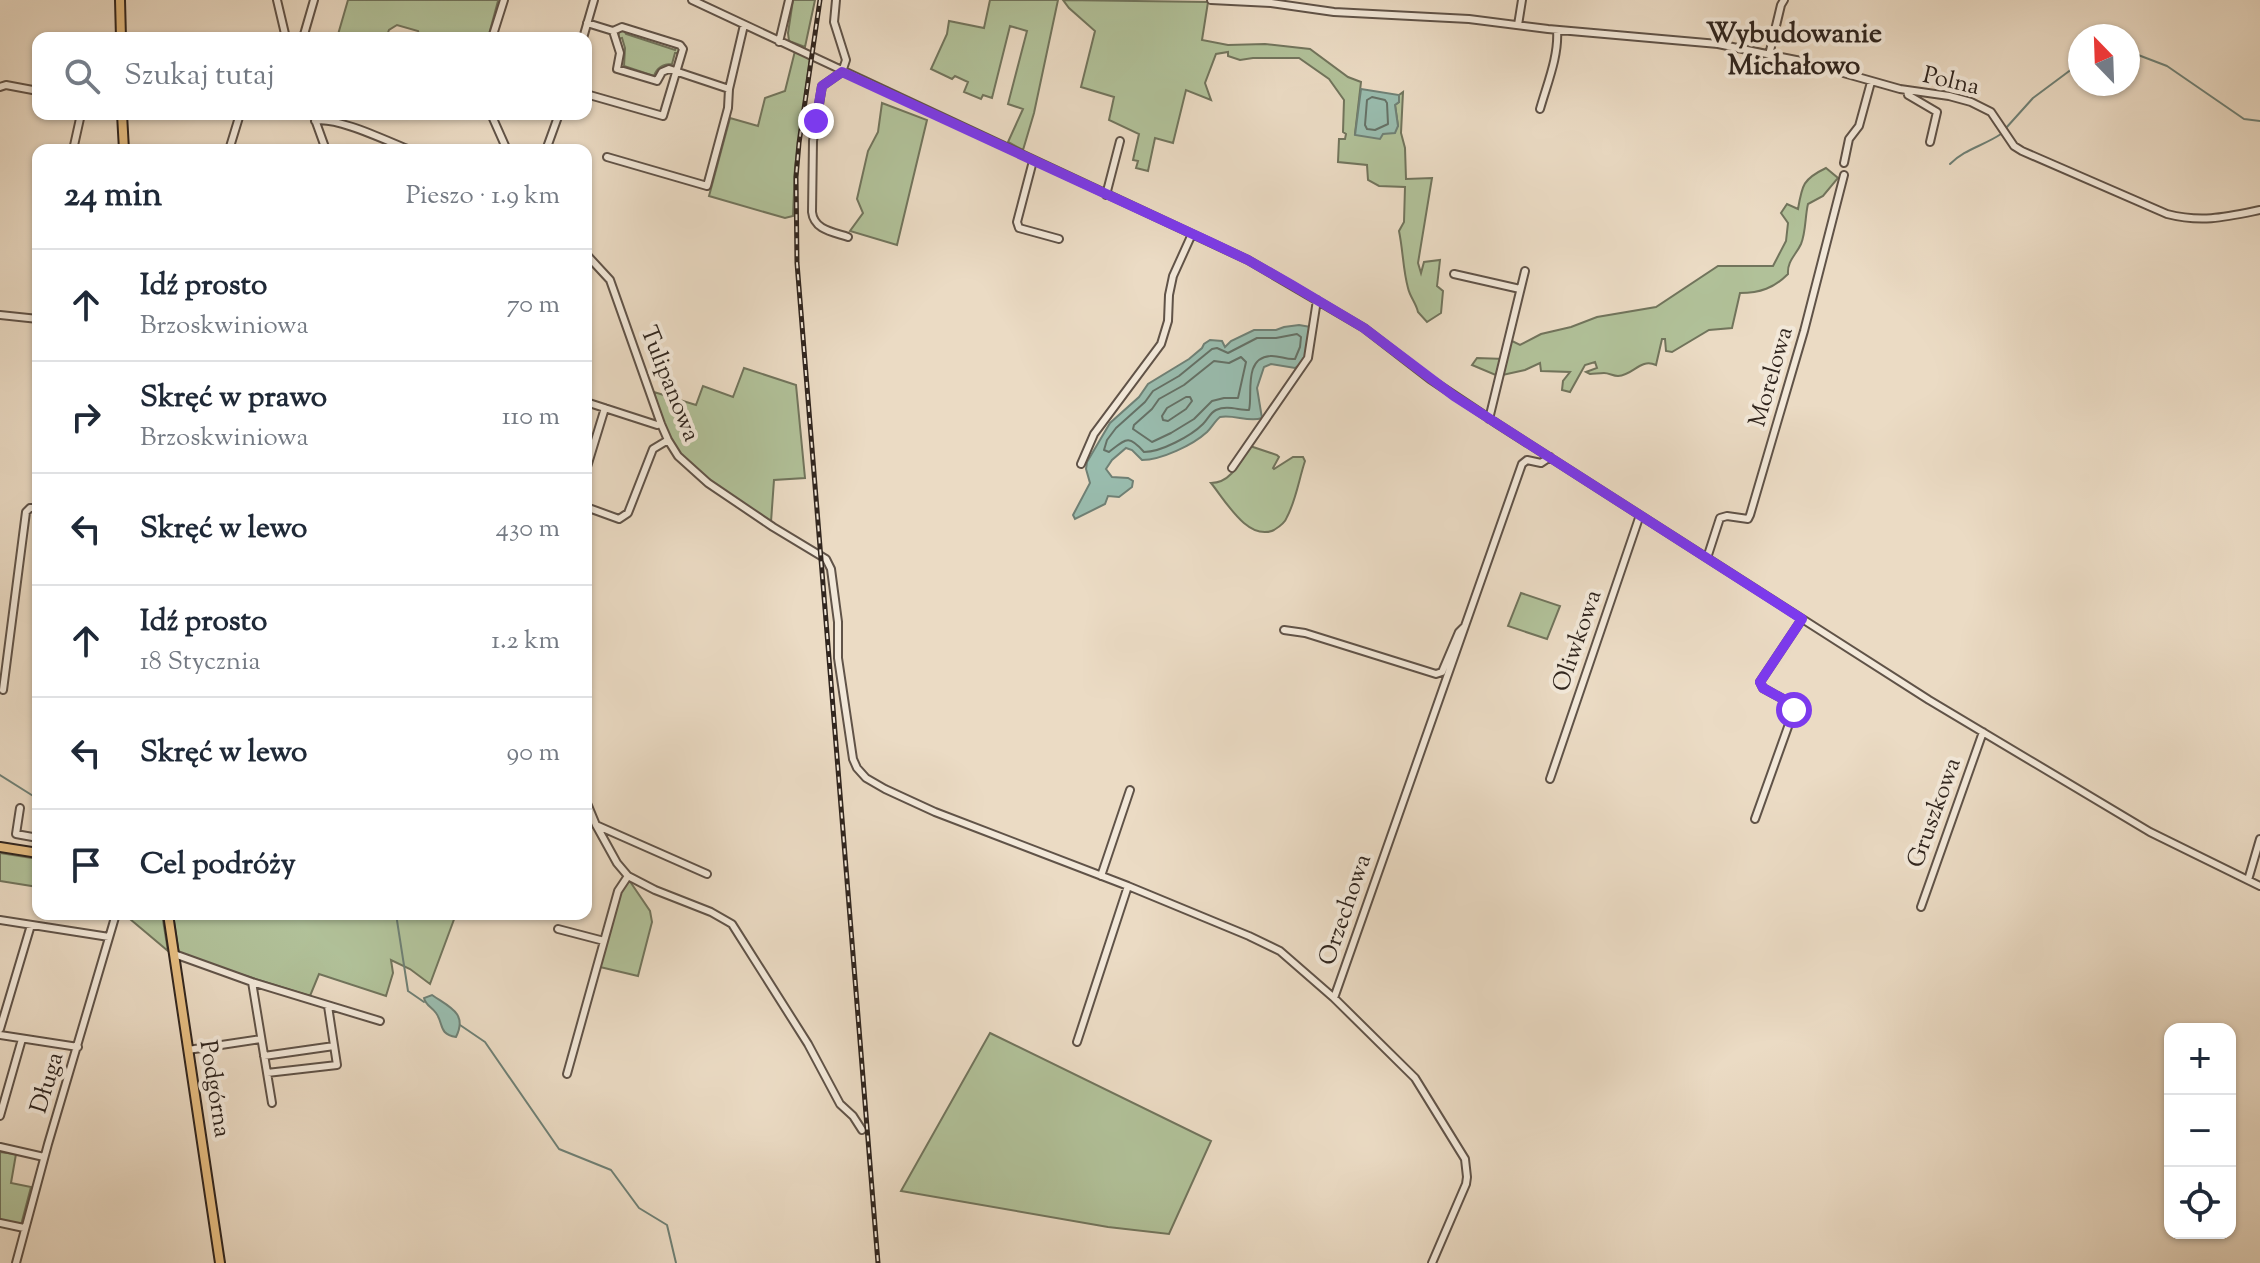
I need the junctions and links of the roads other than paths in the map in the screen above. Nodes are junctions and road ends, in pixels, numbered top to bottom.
1 (120, 0) edge
2 (277, 0) edge
3 (314, 0) edge
4 (504, 0) edge
5 (594, 0) edge
6 (692, 0) edge
7 (789, 0) edge
8 (836, 0) edge
9 (1211, 0) edge
10 (1522, 0) edge
11 (1784, 0) edge
12 (1252, 1) edge
13 (1269, 2) edge
14 (587, 23) junction
15 (744, 25) junction
16 (1518, 25) junction
17 (1557, 30) junction
18 (613, 31) junction
19 (121, 32) edge
20 (285, 32) edge
21 (304, 32) edge
22 (494, 32) edge
23 (585, 32) edge
24 (779, 42) junction
25 (1769, 55) junction
26 (676, 71) junction
27 (842, 72) junction
28 (1871, 82) junction
29 (0, 87) edge
30 (729, 89) junction
31 (32, 90) edge
32 (1907, 90) junction
33 (592, 96) edge
34 (1540, 109) dead end
35 (80, 120) edge
36 (122, 120) edge
37 (238, 120) edge
38 (315, 120) edge
39 (326, 120) edge
40 (494, 120) edge
41 (557, 120) edge
42 (1120, 141) dead end
43 (1930, 142) dead end
44 (74, 144) edge
45 (124, 144) edge
46 (231, 144) edge
47 (324, 144) edge
48 (393, 144) edge
49 (504, 144) edge
50 (548, 144) edge
51 (607, 157) dead end
52 (1033, 161) junction
53 (1844, 163) dead end
54 (1844, 175) dead end
55 (1106, 195) junction
56 (2260, 210) edge
57 (1192, 234) junction
58 (848, 237) dead end
59 (1059, 239) dead end
60 (592, 260) edge
61 (1525, 271) dead end
62 (1454, 274) dead end
63 (1520, 289) junction
64 (1317, 300) junction
65 (0, 315) edge
66 (32, 318) edge
67 (592, 404) edge
68 (605, 408) junction
69 (1489, 419) junction
70 (661, 424) junction
71 (668, 440) junction
72 (592, 450) edge
73 (1550, 457) junction
74 (1081, 464) dead end
75 (1232, 468) dead end
76 (32, 508) edge
77 (592, 509) edge
78 (1640, 515) junction
79 (1707, 558) junction
80 (1802, 619) junction
81 (1466, 626) junction
82 (1284, 630) dead end
83 (3, 690) dead end
84 (1983, 732) junction
85 (866, 778) joint
86 (1550, 779) dead end
87 (1130, 790) dead end
88 (20, 808) dead end
89 (592, 815) edge
90 (1755, 819) dead end
91 (596, 825) junction
92 (32, 837) edge
93 (2260, 839) edge
94 (0, 847) edge
95 (32, 852) edge
96 (707, 874) dead end
97 (628, 876) junction
98 (1101, 876) junction
99 (2248, 880) junction
100 (1128, 886) junction
101 (2260, 886) edge
102 (1921, 907) dead end
103 (2, 920) edge
104 (114, 920) edge
105 (168, 920) edge
106 (31, 925) junction
107 (558, 929) dead end
108 (109, 937) junction
109 (604, 941) junction
110 (174, 956) junction
111 (252, 982) junction
112 (1334, 998) junction
113 (328, 1006) junction
114 (380, 1021) dead end
115 (0, 1029) edge
116 (0, 1035) edge
117 (22, 1039) junction
118 (261, 1039) junction
119 (1077, 1042) dead end
120 (334, 1046) junction
121 (78, 1047) junction
122 (188, 1050) junction
123 (264, 1056) junction
124 (267, 1073) junction
125 (567, 1074) dead end
126 (272, 1103) dead end
127 (0, 1116) edge
128 (862, 1130) dead end
129 (0, 1147) edge
130 (44, 1157) junction
131 (0, 1223) edge
132 (24, 1228) junction
133 (16, 1263) edge
134 (220, 1263) edge
135 (1432, 1263) edge

1 - 19 main road
2 - 20 street
3 - 21 street
4 - 22 street
5 - 14 street
6 - 15 street
7 - 24 street
8 - 27 street
9 - 12 street, Polna
10 - 16 street
11 - 25 street
12 - 13 street, Polna
13 - 16 street, Polna
14 - 18 street
14 - 23 street
15 - 24 street
15 - 30 street
16 - 17 street, Polna
17 - 25 street, Polna
17 - 34 street
18 - 26 street
18 - 26 street
24 - 27 street
25 - 28 street, Polna
26 - 30 street
26 - 33 street
27 - 52 street
27 - 58 street
28 - 32 street, Polna
28 - 53 street
29 - 31 street
30 - 51 street
32 - 43 street
32 - 56 street, Polna
35 - 44 street
36 - 45 main road
37 - 46 street
38 - 47 street
39 - 48 street
40 - 49 street
41 - 50 street
42 - 55 street
52 - 55 street
52 - 59 street
54 - 79 street, Morelowa
55 - 57 street
57 - 64 street
57 - 74 street
60 - 70 street, Tulipanowa
61 - 63 street
62 - 63 street
63 - 69 street
64 - 69 street
64 - 75 street
65 - 66 street
67 - 68 street
68 - 70 street
68 - 72 street
69 - 73 street
70 - 71 street, Tulipanowa
71 - 77 street
71 - 85 street, Tulipanowa
73 - 78 street
73 - 81 street, Orzechowa
76 - 83 street
78 - 79 street
78 - 86 street, Oliwkowa
79 - 80 street
80 - 84 street
80 - 90 street
81 - 82 street
81 - 112 street, Orzechowa
84 - 99 street
84 - 102 street, Gruszkowa
85 - 98 street, Orzechowa
87 - 98 street
88 - 92 street
89 - 91 street
91 - 96 street
91 - 97 street
93 - 99 street
94 - 95 main road
97 - 109 street
97 - 128 street
98 - 100 street, Orzechowa
99 - 101 street
100 - 112 street, Orzechowa
100 - 119 street
103 - 106 street
104 - 108 street, Długa
105 - 110 main road, Podgórna
106 - 108 street
106 - 115 street
107 - 109 street
108 - 121 street, Długa
109 - 125 street
110 - 111 street
110 - 122 main road, Podgórna
111 - 113 street
111 - 118 street
112 - 135 street
113 - 114 street
113 - 120 street
116 - 117 street
117 - 121 street
117 - 127 street
118 - 122 street
118 - 123 street
120 - 123 street
120 - 124 street
121 - 130 street, Długa
122 - 134 main road, Podgórna
123 - 124 street
124 - 126 street
129 - 130 street
130 - 132 street, Długa
131 - 132 street
132 - 133 street, Długa

